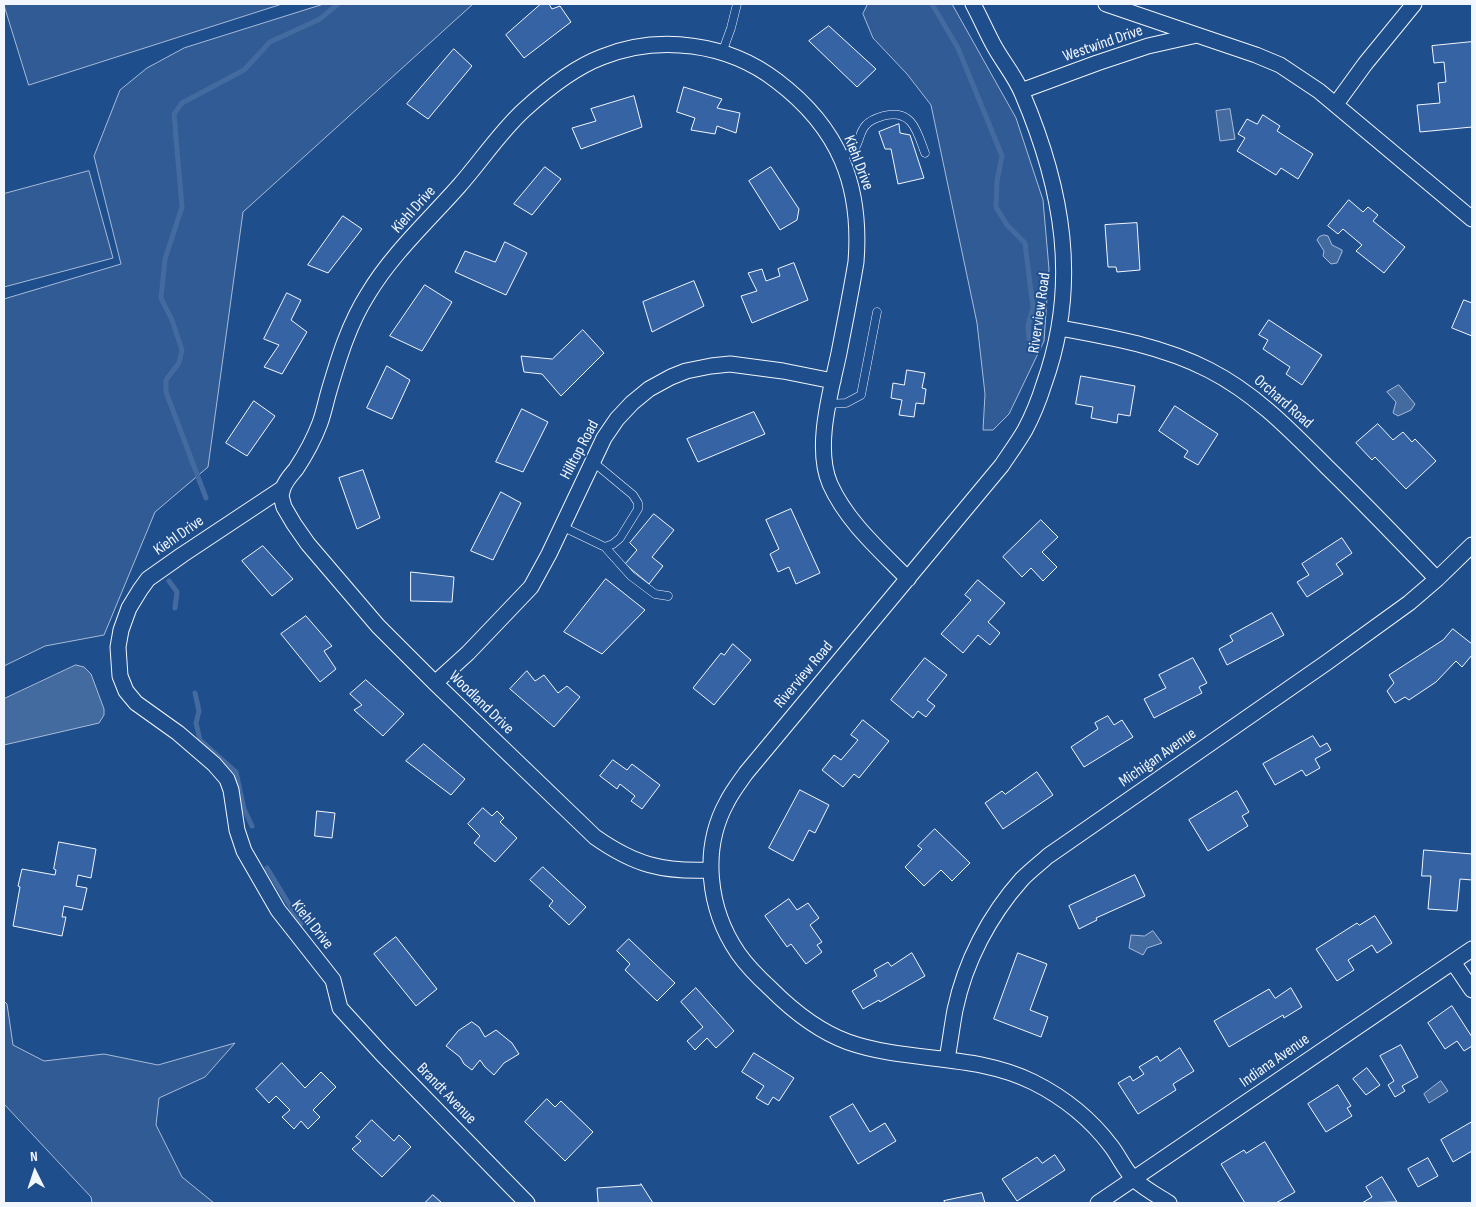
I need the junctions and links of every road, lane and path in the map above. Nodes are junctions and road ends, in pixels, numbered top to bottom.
1 (737, 4) edge
2 (973, 4) edge
3 (1106, 4) edge
4 (1414, 4) edge
5 (1197, 35) junction
6 (722, 52) junction
7 (1021, 91) junction
8 (1336, 104) junction
9 (925, 153) dead end
10 (841, 158) junction
11 (1472, 219) edge
12 (877, 312) dead end
13 (1060, 328) junction
14 (834, 381) junction
15 (829, 404) junction
16 (592, 461) junction
17 (283, 488) junction
18 (561, 526) junction
19 (1472, 545) edge
20 (605, 547) junction
21 (908, 579) junction
22 (1437, 579) junction
23 (668, 596) dead end
24 (435, 684) junction
25 (711, 870) junction
26 (1472, 948) edge
27 (1453, 962) junction
28 (1472, 990) edge
29 (340, 1008) joint
30 (948, 1059) junction
31 (1134, 1179) junction
32 (527, 1203) edge
33 (1098, 1203) edge
34 (1169, 1203) edge

1 - 6 lane
2 - 7 street, Riverview Road
3 - 5 street, Westwind Drive
4 - 8 street
5 - 7 street, Westwind Drive
5 - 8 street, Westwind Drive
6 - 10 street, Kiehl Drive
6 - 17 street, Kiehl Drive
7 - 13 street, Riverview Road
8 - 11 street, Westwind Drive
9 - 10 lane
10 - 14 street, Kiehl Drive
12 - 15 lane
13 - 21 street, Riverview Road
13 - 22 street, Orchard Road
14 - 15 street, Kiehl Drive
14 - 16 street, Hilltop Road
15 - 21 street, Kiehl Drive
16 - 18 street, Hilltop Road
16 - 20 lane
17 - 24 street, Woodland Drive
17 - 29 street, Kiehl Drive
18 - 20 lane
18 - 24 street, Hilltop Road
19 - 22 street, Michigan Avenue
20 - 23 lane
21 - 25 street, Riverview Road
22 - 30 street, Michigan Avenue
24 - 25 street, Woodland Drive
25 - 30 street, Riverview Road
26 - 27 street, Indiana Avenue
27 - 28 street
27 - 31 street, Indiana Avenue
29 - 32 street, Brandt Avenue
30 - 31 street, Riverview Road
31 - 33 street, Indiana Avenue
31 - 34 street

